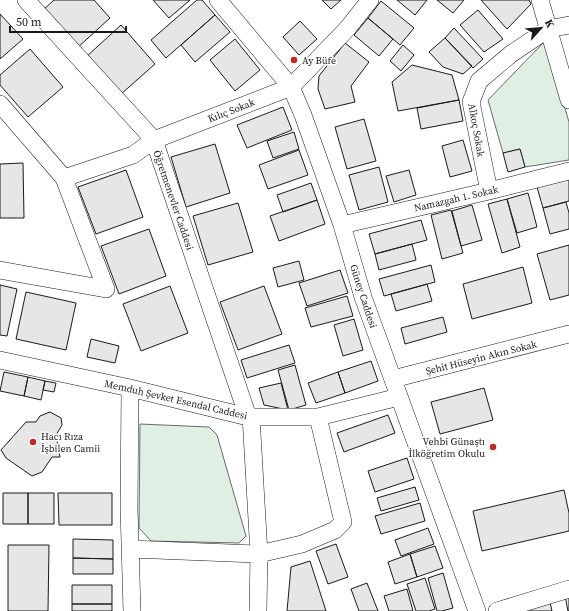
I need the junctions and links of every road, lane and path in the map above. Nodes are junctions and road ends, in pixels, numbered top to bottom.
1 (26, 0) edge
2 (218, 0) edge
3 (370, 0) edge
4 (540, 0) edge
5 (569, 25) edge
6 (548, 29) junction
7 (291, 87) junction
8 (569, 100) edge
9 (0, 104) edge
10 (154, 140) junction
11 (569, 171) edge
12 (64, 178) junction
13 (489, 191) junction
14 (342, 225) junction
15 (0, 270) edge
16 (569, 334) edge
17 (0, 360) edge
18 (393, 379) junction
19 (130, 388) junction
20 (399, 397) junction
21 (250, 416) junction
22 (318, 417) junction
23 (130, 549) junction
24 (259, 554) junction
25 (569, 589) edge
26 (132, 611) edge
27 (258, 611) edge
28 (477, 611) edge
29 (497, 611) edge

1 - 10 street, Öğretmenevler Caddesi
2 - 7 street, Güney Caddesi
3 - 7 street, Kılıç Sokak
4 - 6 street
5 - 6 street, Alkoç Sokak
6 - 8 street
6 - 13 street, Alkoç Sokak
7 - 10 street, Kılıç Sokak
7 - 14 street, Güney Caddesi
9 - 12 street
10 - 12 street, Kılıç Sokak
10 - 21 street, Öğretmenevler Caddesi
11 - 13 street, Namazgah 1. Sokak
12 - 15 street
13 - 14 street, Namazgah 1. Sokak
14 - 18 street, Güney Caddesi
16 - 18 street, Şehit Hüseyin Akın Sokak
17 - 19 street, Memduh Şevket Esendal Caddesi
18 - 20 street, Güney Caddesi
19 - 21 street, Memduh Şevket Esendal Caddesi
19 - 23 street
20 - 22 street, Memduh Şevket Esendal Caddesi
20 - 28 street, Güney Caddesi
21 - 22 street, Memduh Şevket Esendal Caddesi
21 - 24 street, Öğretmenevler Caddesi
22 - 24 street
23 - 24 street
23 - 26 street
24 - 27 street, Öğretmenevler Caddesi
25 - 29 street

